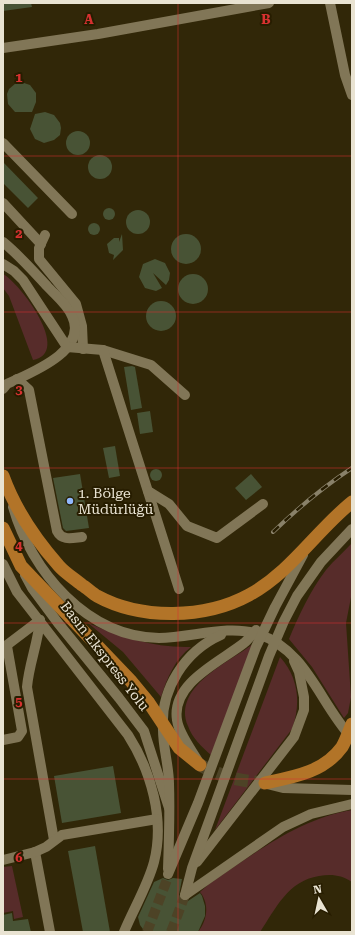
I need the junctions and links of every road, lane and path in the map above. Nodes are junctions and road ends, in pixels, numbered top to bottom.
1 (269, 3) edge
2 (330, 3) edge
3 (251, 5) edge
4 (3, 48) edge
5 (352, 95) edge
6 (3, 143) edge
7 (3, 203) edge
8 (72, 214) dead end
9 (3, 242) edge
10 (3, 264) edge
11 (67, 347) junction
12 (83, 349) junction
13 (103, 350) junction
14 (17, 379) junction
15 (4, 386) edge
16 (185, 395) dead end
17 (3, 476) edge
18 (148, 491) junction
19 (10, 497) junction
20 (352, 502) edge
21 (263, 504) dead end
22 (3, 528) edge
23 (352, 529) edge
24 (82, 537) dead end
25 (306, 548) junction
26 (3, 564) edge
27 (20, 566) junction
28 (179, 589) dead end
29 (275, 607) junction
30 (40, 620) junction
31 (230, 631) junction
32 (5, 647) edge
33 (291, 655) junction
34 (352, 724) edge
35 (352, 738) edge
36 (3, 740) edge
37 (200, 765) joint
38 (265, 783) joint
39 (352, 790) edge
40 (352, 804) edge
41 (169, 808) junction
42 (157, 819) junction
43 (54, 840) junction
44 (35, 852) junction
45 (3, 860) edge
46 (192, 868) junction
47 (50, 932) edge
48 (124, 932) edge

1 - 3 street
2 - 5 street
3 - 4 street
6 - 8 street
7 - 12 street
9 - 11 street
10 - 11 street
11 - 12 street
11 - 14 street
12 - 13 street
13 - 16 street
13 - 18 street
14 - 15 street
14 - 24 street
17 - 19 main road
18 - 21 street
18 - 28 street
19 - 25 main road
19 - 31 street
20 - 25 main road
22 - 27 main road, Basın Ekspress Yolu
23 - 46 street
25 - 29 street
26 - 30 street
27 - 37 main road
27 - 41 street, Basın Ekspress Yolu
29 - 37 street
29 - 41 street
30 - 32 street
30 - 42 street
30 - 43 street
31 - 33 street
31 - 41 street
32 - 36 street
33 - 35 street
33 - 46 street
34 - 38 main road
38 - 39 street
40 - 46 street
42 - 43 street
42 - 48 street
43 - 44 street
44 - 45 street
44 - 47 street

